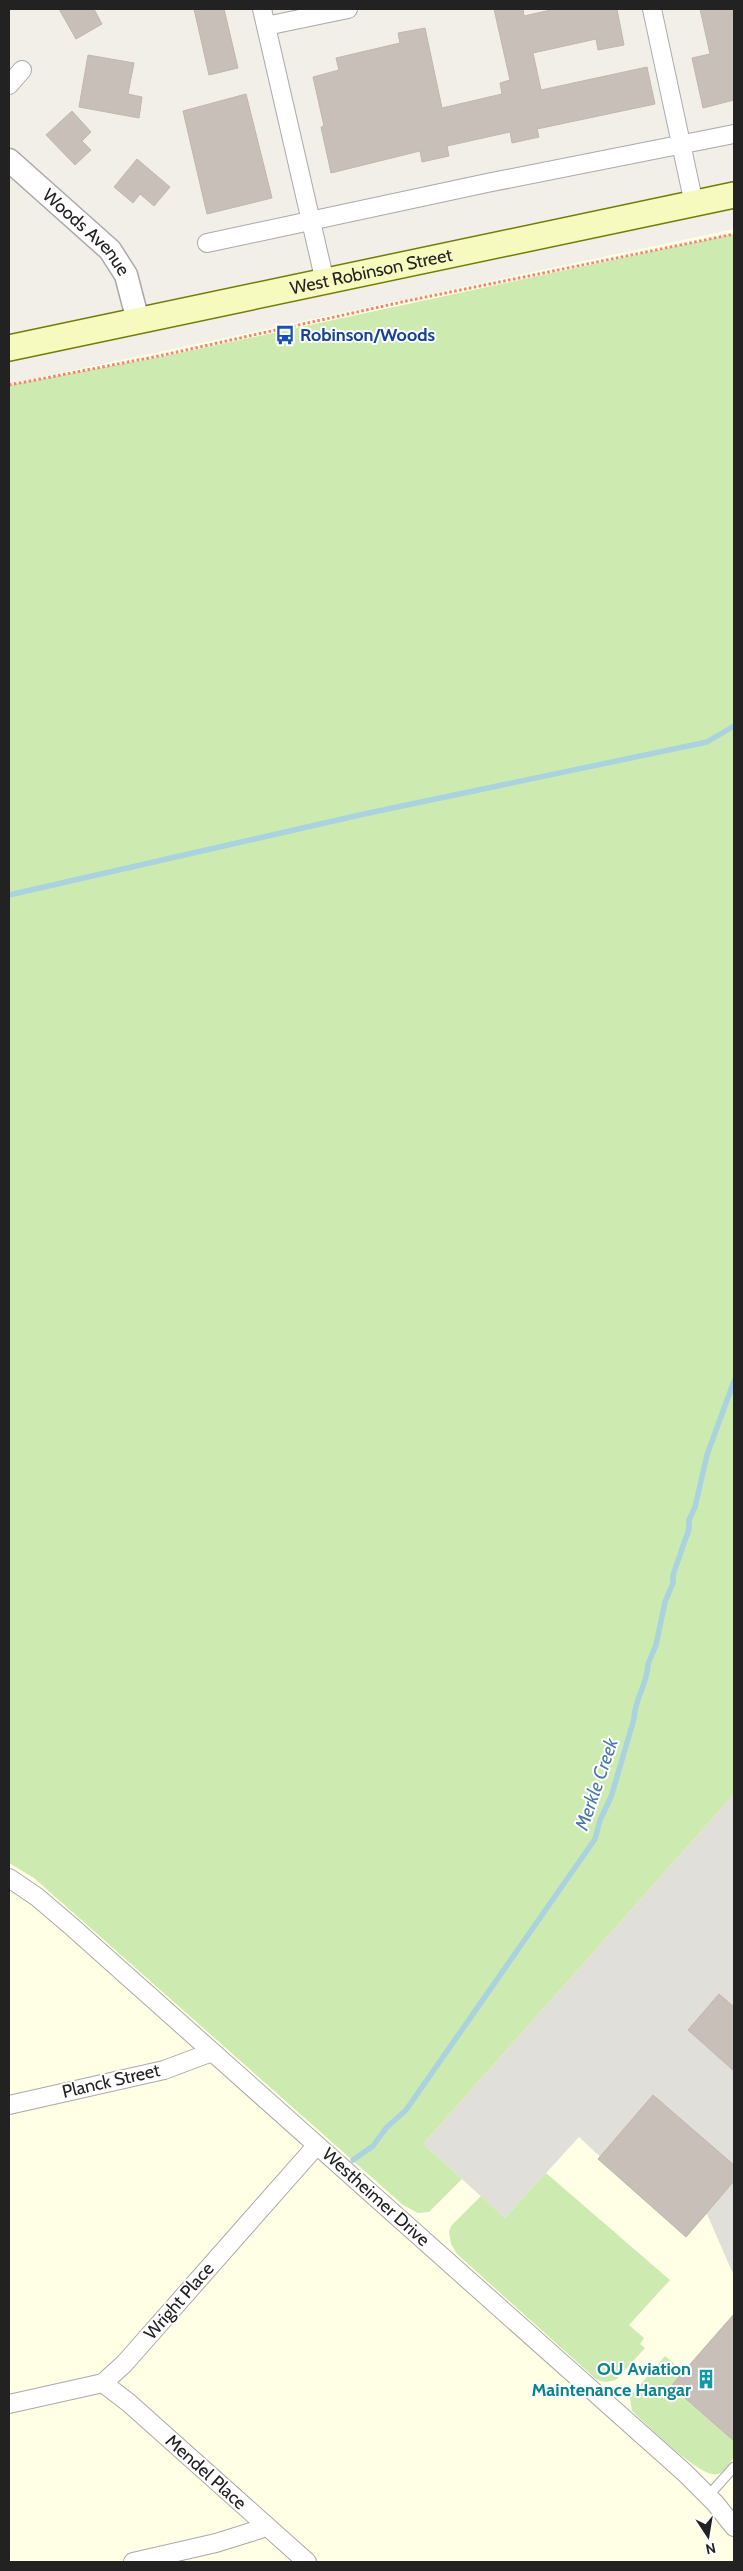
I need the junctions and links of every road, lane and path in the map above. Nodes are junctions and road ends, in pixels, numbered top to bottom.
1 (262, 9) edge
2 (348, 9) edge
3 (652, 9) edge
4 (266, 26) junction
5 (22, 70) dead end
6 (9, 84) edge
7 (734, 134) edge
8 (681, 145) junction
9 (9, 160) edge
10 (734, 195) edge
11 (694, 204) junction
12 (310, 220) junction
13 (734, 234) edge
14 (207, 242) dead end
15 (325, 282) junction
16 (138, 320) junction
17 (9, 348) edge
18 (9, 385) edge
19 (9, 1878) edge
20 (212, 2052) junction
21 (9, 2105) edge
22 (317, 2144) junction
23 (104, 2383) junction
24 (9, 2404) edge
25 (734, 2467) edge
26 (708, 2496) junction
27 (734, 2527) edge
28 (267, 2528) junction
29 (133, 2562) edge
30 (307, 2562) edge

1 - 4 street
2 - 4 street
3 - 8 street
4 - 12 street
5 - 6 street
7 - 8 street
8 - 11 street
8 - 12 street
9 - 16 street, Woods Avenue
10 - 11 main road, West Robinson Street
11 - 15 main road, West Robinson Street
12 - 14 street
12 - 15 street
13 - 18 path
15 - 16 main road, West Robinson Street
16 - 17 main road, West Robinson Street
19 - 20 street, Westheimer Drive
20 - 21 street, Planck Street
20 - 22 street, Westheimer Drive
22 - 23 street, Wright Place
22 - 26 street, Westheimer Drive
23 - 24 street
23 - 28 street, Mendel Place
25 - 26 lane
26 - 27 street, Westheimer Drive
28 - 29 street
28 - 30 street, Mendel Place

